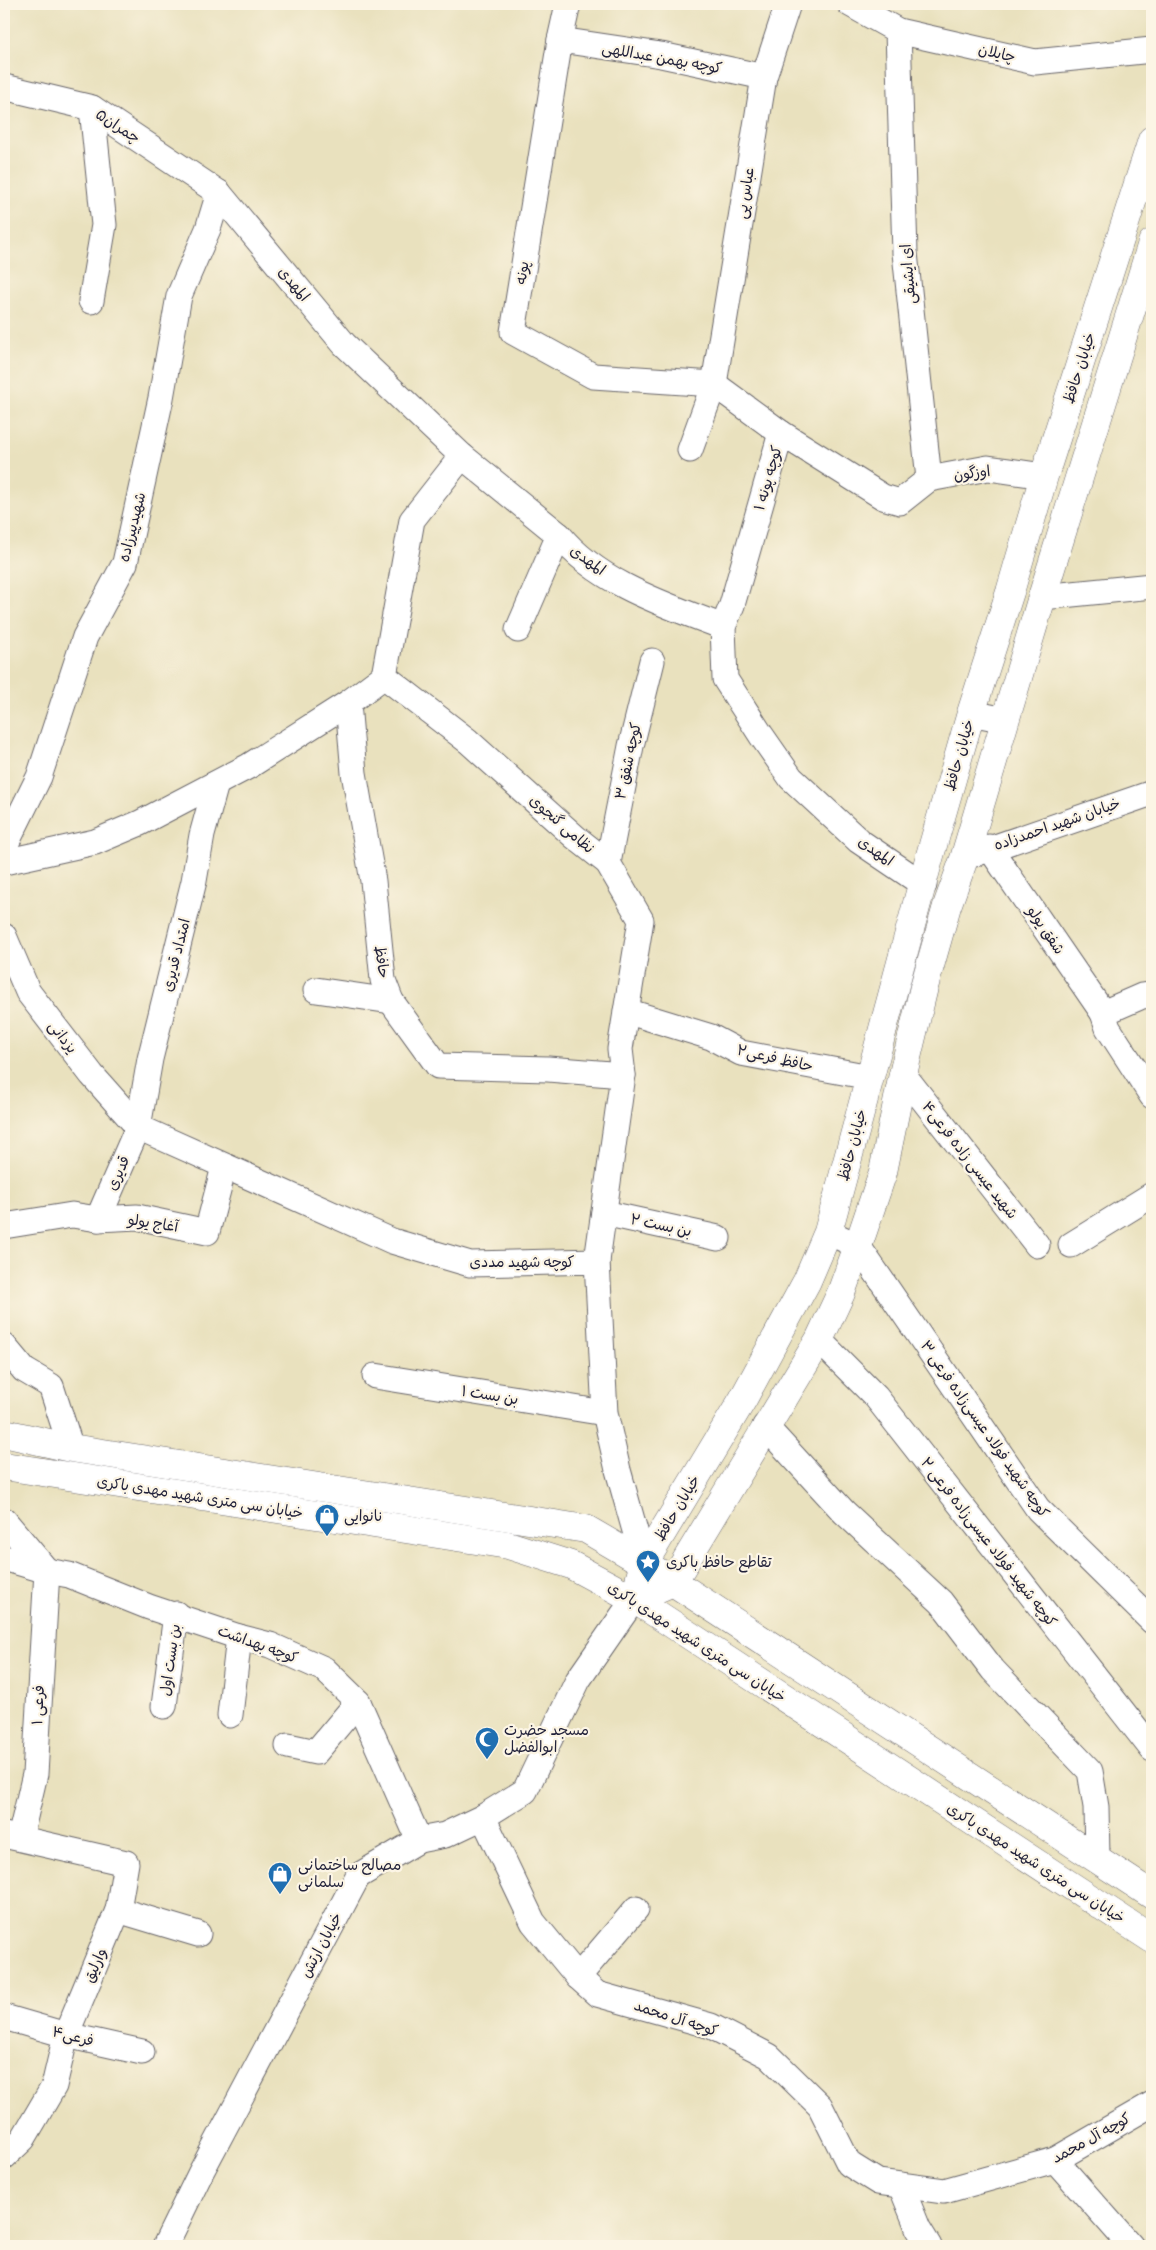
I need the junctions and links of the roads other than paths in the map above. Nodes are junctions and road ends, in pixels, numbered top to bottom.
1 (568, 4) edge
2 (788, 4) edge
3 (850, 4) edge
4 (898, 31) junction
5 (560, 40) junction
6 (1152, 50) edge
7 (764, 77) junction
8 (4, 87) edge
9 (92, 108) junction
10 (1152, 140) edge
11 (219, 193) junction
12 (1152, 243) edge
13 (91, 301) dead end
14 (714, 384) junction
15 (781, 433) junction
16 (690, 450) dead end
17 (462, 456) junction
18 (1044, 476) junction
19 (929, 479) junction
20 (559, 535) junction
21 (1152, 586) edge
22 (1042, 597) junction
23 (723, 627) junction
24 (518, 630) dead end
25 (652, 661) dead end
26 (384, 676) junction
27 (348, 703) junction
28 (971, 713) junction
29 (1004, 720) junction
30 (216, 784) junction
31 (1152, 793) edge
32 (4, 848) edge
33 (989, 848) junction
34 (964, 859) junction
35 (4, 862) edge
36 (608, 863) junction
37 (924, 885) junction
38 (4, 936) edge
39 (316, 990) dead end
40 (1152, 995) edge
41 (391, 1001) junction
42 (626, 1011) junction
43 (1103, 1013) junction
44 (623, 1074) junction
45 (903, 1074) junction
46 (870, 1077) junction
47 (1152, 1096) edge
48 (138, 1127) junction
49 (224, 1167) junction
50 (1152, 1195) edge
51 (604, 1213) junction
52 (98, 1219) junction
53 (4, 1226) edge
54 (828, 1232) junction
55 (718, 1238) dead end
56 (1037, 1245) dead end
57 (1071, 1245) dead end
58 (858, 1246) junction
59 (598, 1261) junction
60 (819, 1340) junction
61 (4, 1346) edge
62 (375, 1376) dead end
63 (605, 1413) junction
64 (765, 1426) junction
65 (4, 1433) edge
66 (71, 1448) junction
67 (4, 1466) edge
68 (4, 1520) edge
69 (4, 1558) edge
70 (644, 1563) junction
71 (47, 1571) junction
72 (673, 1582) junction
73 (634, 1599) junction
74 (176, 1614) junction
75 (1152, 1621) edge
76 (239, 1637) junction
77 (358, 1702) junction
78 (164, 1706) dead end
79 (230, 1716) dead end
80 (288, 1746) dead end
81 (1152, 1749) edge
82 (483, 1817) junction
83 (12, 1837) edge
84 (419, 1840) junction
85 (1097, 1857) junction
86 (1152, 1895) edge
87 (636, 1909) dead end
88 (118, 1910) junction
89 (198, 1934) dead end
90 (1152, 1939) edge
91 (578, 1977) junction
92 (4, 2017) edge
93 (66, 2035) junction
94 (142, 2052) dead end
95 (1152, 2104) edge
96 (13, 2135) edge
97 (4, 2157) edge
98 (1055, 2160) junction
99 (901, 2186) junction
100 (165, 2246) edge
101 (929, 2246) edge
102 (1131, 2246) edge

1 - 5 street, پونه
2 - 7 street, عباس پی
3 - 4 street, چایلان
4 - 6 street, چایلان
4 - 19 street, ای ایشیقی
5 - 7 street, کوچه بهمن عبداللهی
5 - 14 street, پونه
7 - 14 street, عباس پی
8 - 9 street, چمران۵
9 - 11 street, چمران۵
9 - 13 street
10 - 18 main road, خیابان حافظ
11 - 17 street, المهدی
11 - 32 street, شهیدپیرزاده
12 - 22 main road
14 - 15 street
14 - 16 street, عباس پی
15 - 19 street, کوچه پونه ۱
15 - 23 street, کوچه پونه ۱
17 - 20 street, المهدی
17 - 26 street
18 - 19 street, اوزگون
18 - 28 main road, خیابان حافظ
20 - 23 street, المهدی
20 - 24 street
21 - 22 street
22 - 29 main road
23 - 37 street, المهدی
25 - 36 street, کوچه شفق ۳
26 - 27 street
26 - 36 street, نظامی گنجوی
27 - 30 street
27 - 41 street, حافظ
28 - 29 street
28 - 37 main road, خیابان حافظ
29 - 34 main road
30 - 35 street
30 - 48 street, امتداد قدیری
31 - 33 street, خیابان شهید احمدزاده
33 - 34 street, خیابان شهید احمدزاده
33 - 43 street, شفق یولو
34 - 45 main road
36 - 42 street, نظامی گنجوی
37 - 46 main road, خیابان حافظ
38 - 48 street, یزدانی
39 - 41 street
40 - 43 street
41 - 44 street, حافظ
42 - 44 street, نظامی گنجوی
42 - 46 street, حافظ فرعی۲
43 - 47 street, شفق یولو
44 - 51 street, نظامی گنجوی
45 - 56 street, شهید عیسی زاده فرعی۴
45 - 58 main road
46 - 54 main road, خیابان حافظ
48 - 49 street, کوچه شهید مددی
48 - 52 street, قدیری
49 - 52 street, آغاج یولو
49 - 59 street, کوچه شهید مددی
50 - 57 street
51 - 55 street, بن بست ۲
51 - 59 street, نظامی گنجوی
52 - 53 street, آغاج یولو
54 - 58 street
54 - 70 main road, خیابان حافظ
58 - 60 main road
58 - 75 street, کوچه شهید فولاد عیسی‌زاده فرعی ۳
59 - 63 street
60 - 64 main road
60 - 81 street, کوچه شهید فولاد عیسی‌زاده فرعی ۲
61 - 66 street
62 - 63 street, بن بست ۱
63 - 70 street
64 - 72 main road
64 - 85 street
65 - 66 main road, خیابان سی متری شهید مهدی باکری
66 - 70 main road, خیابان سی متری شهید مهدی باکری
67 - 73 main road, خیابان سی متری شهید مهدی باکری
68 - 71 street
69 - 71 street, کوچه بهداشت
70 - 72 main road, خیابان سی متری شهید مهدی باکری
70 - 73 main road, خیابان حافظ
71 - 74 street, کوچه بهداشت
71 - 83 street, فرعی ۱
72 - 73 main road
72 - 85 main road, خیابان سی متری شهید مهدی باکری
73 - 82 street, خیابان ارتش
73 - 90 main road, خیابان سی متری شهید مهدی باکری
74 - 76 street, کوچه بهداشت
74 - 78 street, بن بست اول
76 - 77 street, کوچه بهداشت
76 - 79 street
77 - 80 street
77 - 84 street, کوچه بهداشت
82 - 84 street, خیابان ارتش
82 - 91 street, کوچه آل محمد
83 - 88 street, وارلیق
84 - 100 street, خیابان ارتش
85 - 86 main road, خیابان سی متری شهید مهدی باکری
87 - 91 street
88 - 89 street
88 - 93 street, وارلیق
91 - 99 street, کوچه آل محمد
92 - 93 street, فرعی۴
93 - 94 street, فرعی۴
93 - 96 street, وارلیق
95 - 98 street, کوچه آل محمد
96 - 97 street, وارلیق
98 - 99 street, کوچه آل محمد
98 - 102 street
99 - 101 street

